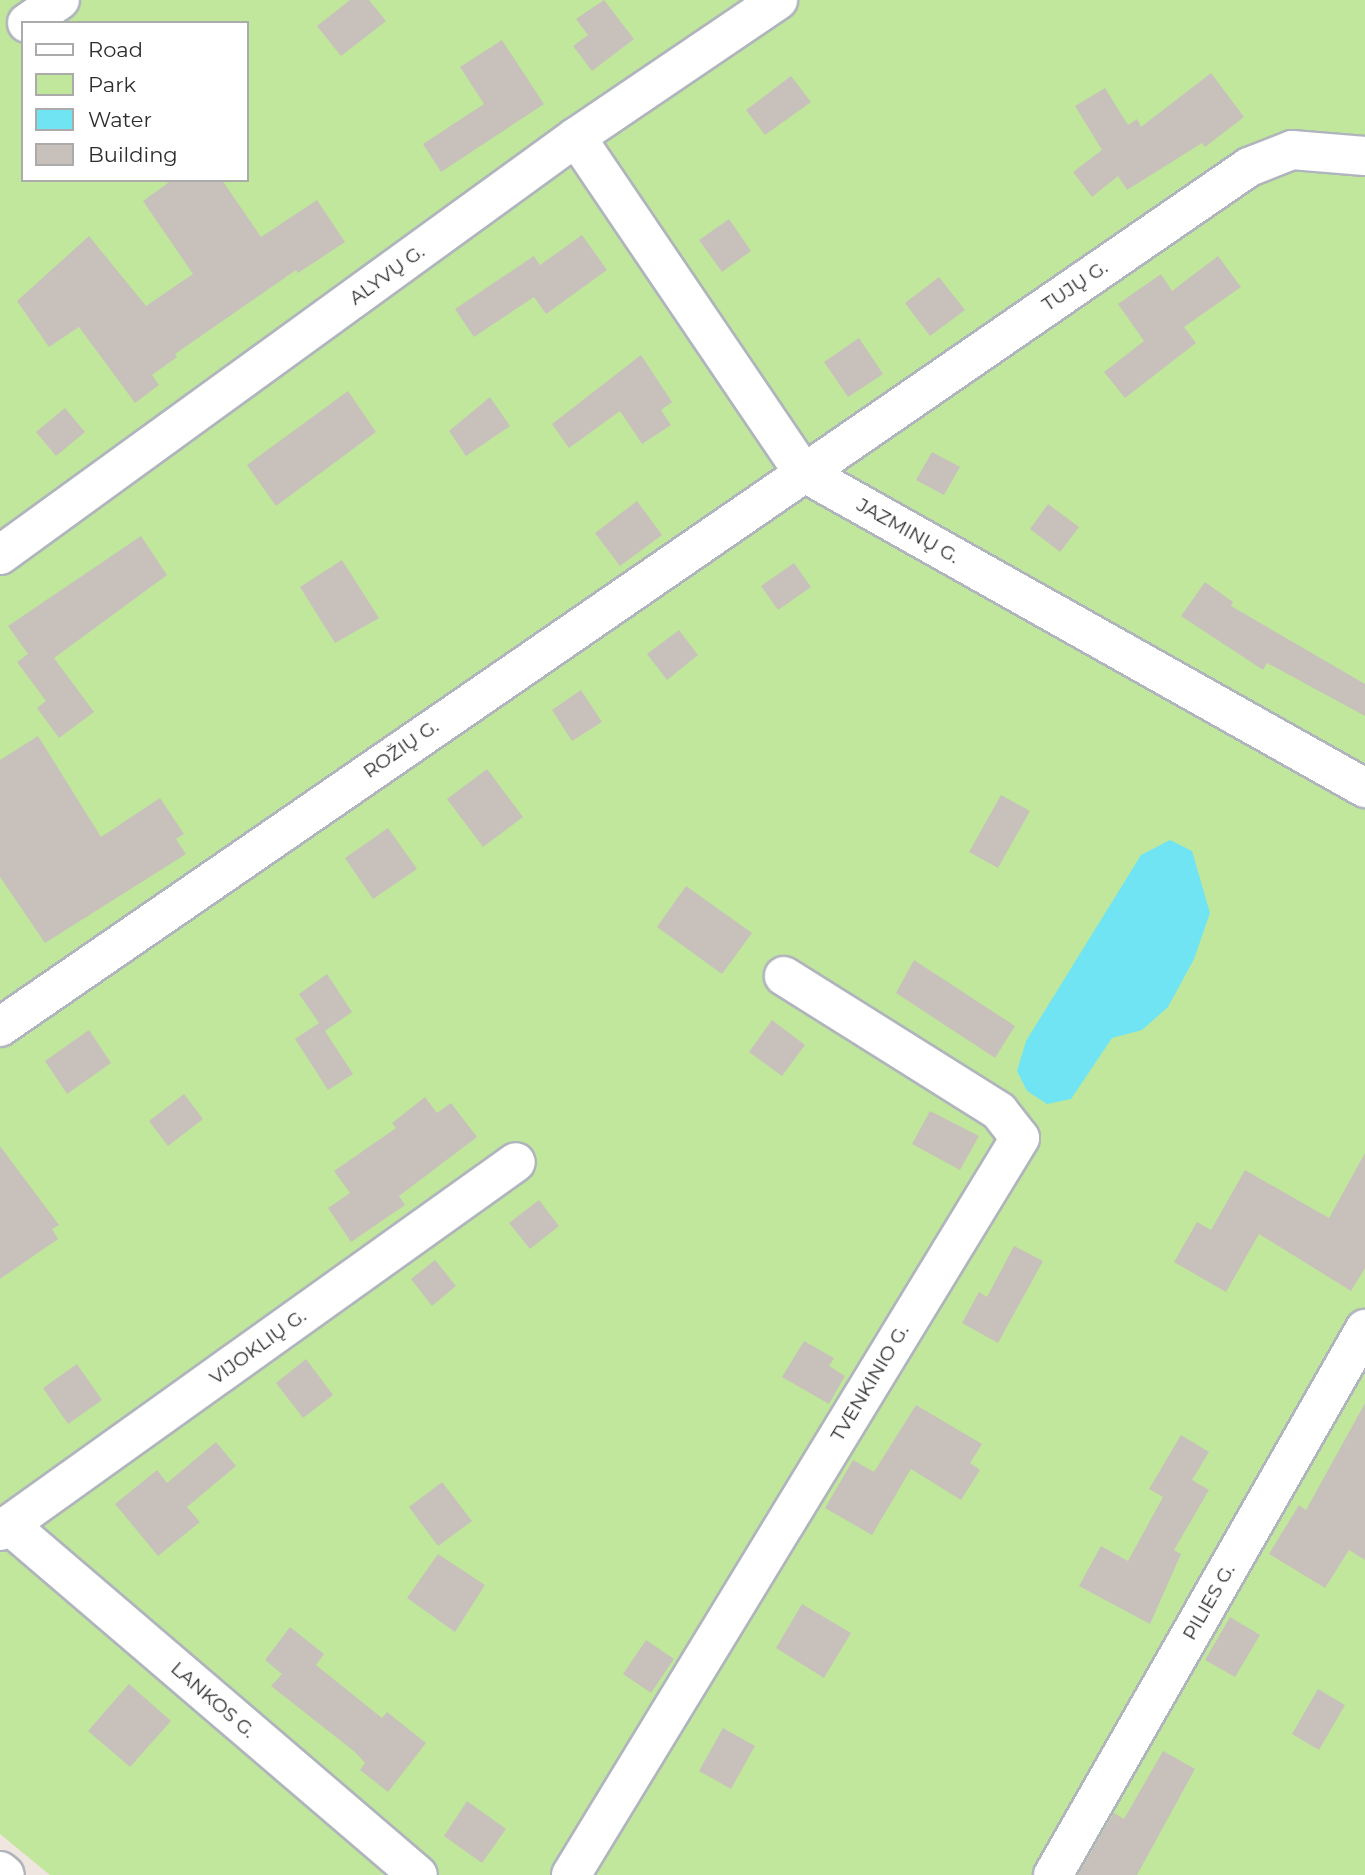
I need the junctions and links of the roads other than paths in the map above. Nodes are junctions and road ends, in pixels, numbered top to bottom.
1 (60, 0) edge
2 (778, 0) edge
3 (30, 21) edge
4 (21, 27) edge
5 (0, 42) edge
6 (576, 137) junction
7 (1365, 156) edge
8 (803, 472) junction
9 (0, 555) edge
10 (1365, 788) edge
11 (784, 976) dead end
12 (0, 1027) edge
13 (516, 1162) dead end
14 (1365, 1329) edge
15 (5, 1528) edge
16 (0, 1871) edge
17 (5, 1875) edge
18 (418, 1875) edge
19 (571, 1875) edge
20 (1053, 1875) edge

1 - 3 street
2 - 6 street, ALYVŲ G.
4 - 5 street
6 - 8 street, JAZMINŲ G.
6 - 9 street, ALYVŲ G.
7 - 8 street, TUJŲ G.
8 - 10 street, JAZMINŲ G.
8 - 12 street, ROŽIŲ G.
11 - 19 street, TVENKINIO G.
13 - 15 street, VIJOKLIŲ G.
14 - 20 street, PILIES G.
15 - 18 street, LANKOS G.
16 - 17 street

